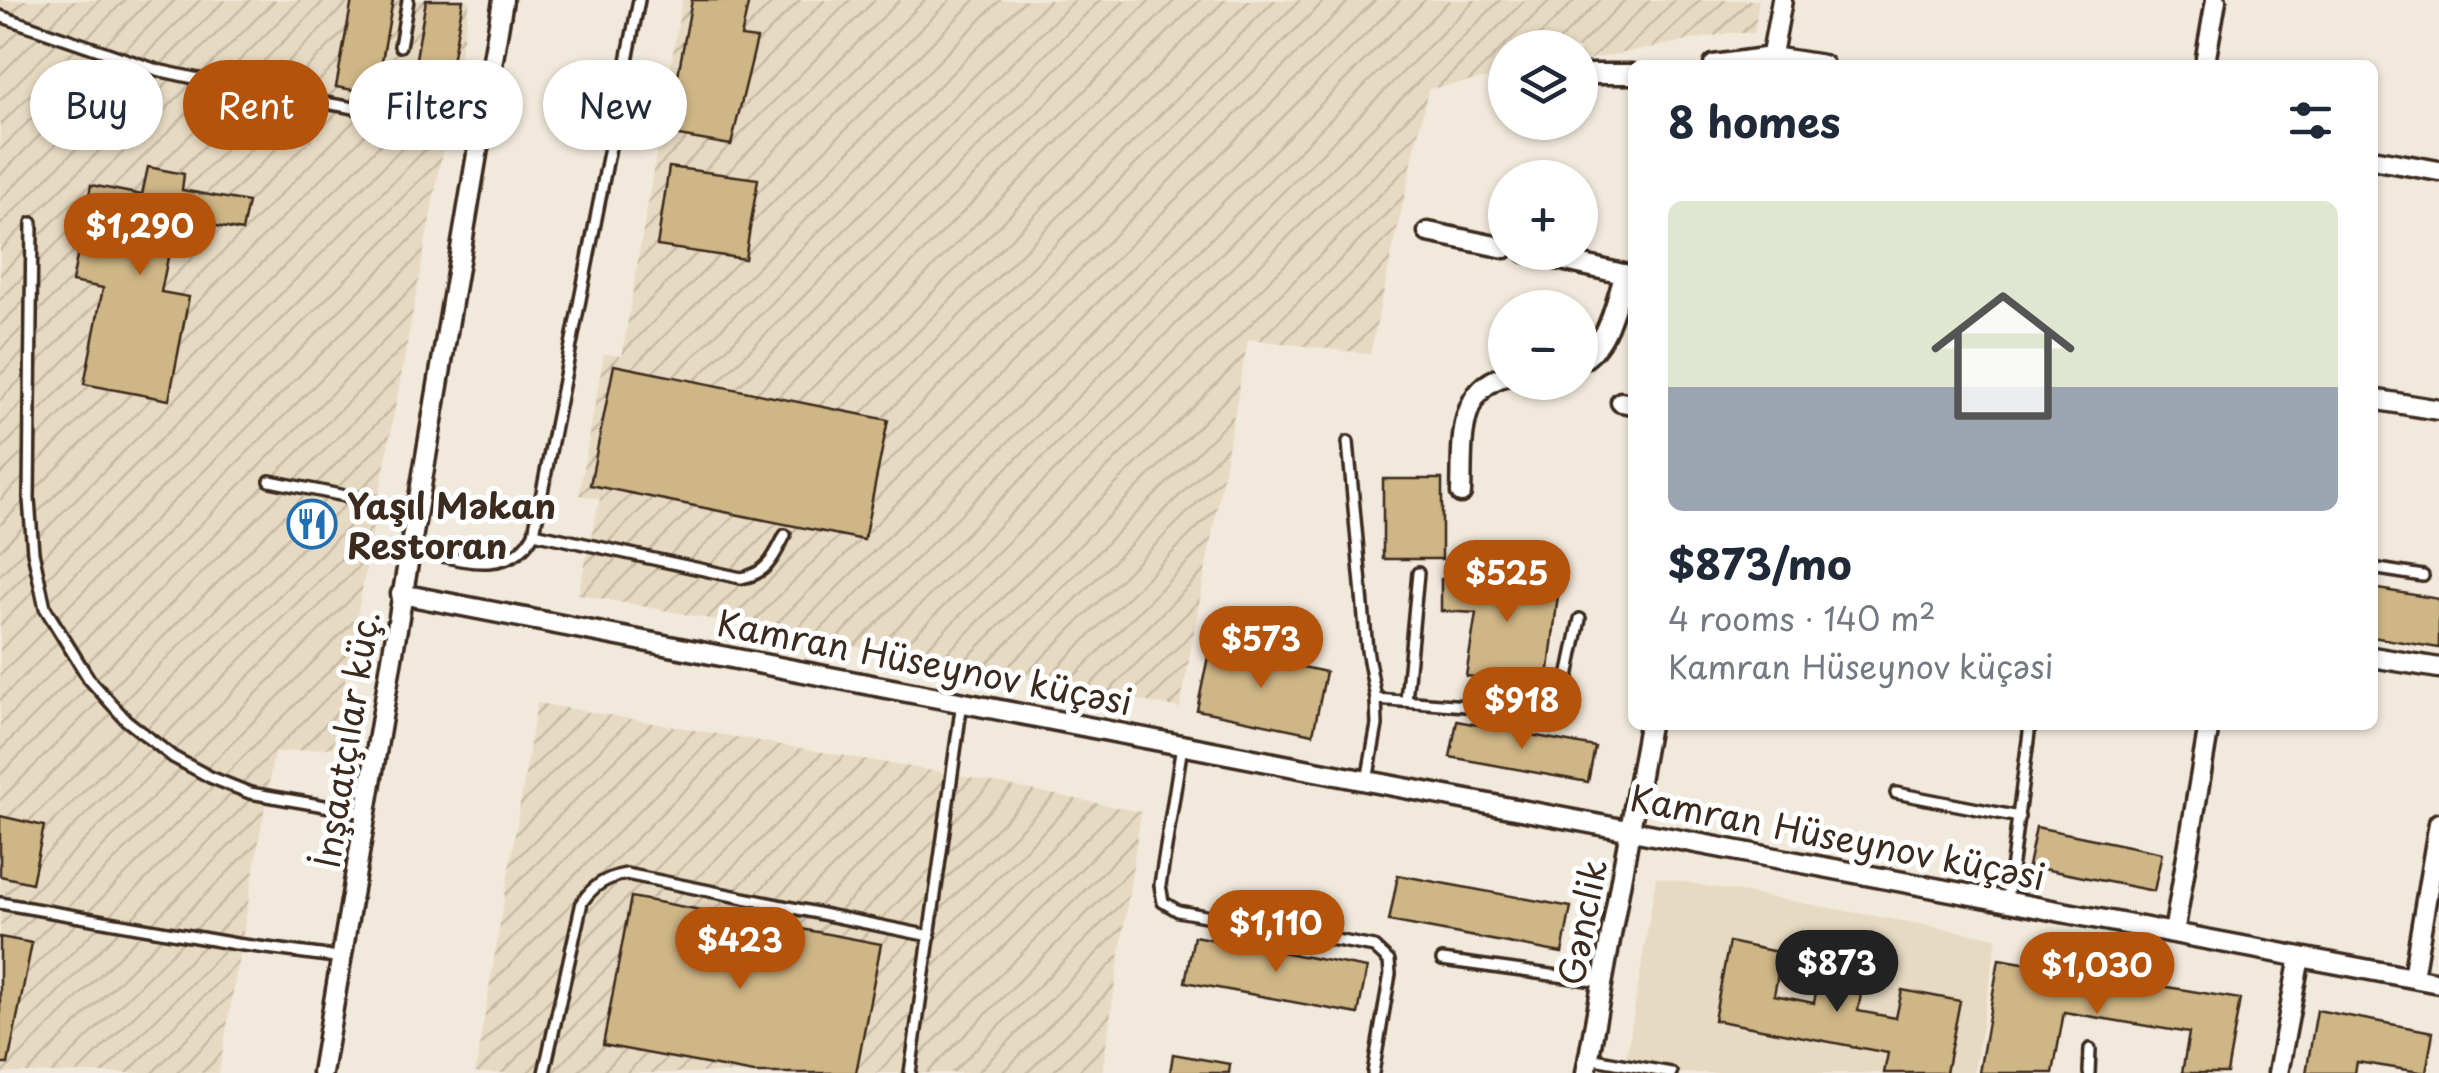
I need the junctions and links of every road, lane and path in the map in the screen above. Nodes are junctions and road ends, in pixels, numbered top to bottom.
1 (408, 0) edge
2 (503, 0) edge
3 (639, 0) edge
4 (1782, 0) edge
5 (2216, 0) edge
6 (0, 16) edge
7 (400, 46) dead end
8 (2206, 57) dead end
9 (492, 60) edge
10 (1771, 60) edge
11 (1598, 74) edge
12 (1628, 74) edge
13 (349, 107) edge
14 (477, 150) edge
15 (2378, 159) edge
16 (2439, 171) edge
17 (32, 223) dead end
18 (1428, 232) dead end
19 (1488, 244) edge
20 (1598, 268) edge
21 (1628, 275) edge
22 (1628, 278) edge
23 (1598, 344) edge
24 (1488, 381) edge
25 (2378, 399) edge
26 (2439, 410) edge
27 (1348, 442) dead end
28 (270, 482) dead end
29 (1461, 493) dead end
30 (416, 510) junction
31 (534, 532) junction
32 (785, 535) dead end
33 (410, 550) junction
34 (2378, 569) edge
35 (1418, 573) dead end
36 (2423, 576) dead end
37 (401, 594) junction
38 (1580, 619) dead end
39 (2378, 657) edge
40 (2439, 668) edge
41 (1376, 699) junction
42 (1406, 701) junction
43 (962, 702) junction
44 (1648, 730) edge
45 (2029, 730) edge
46 (2208, 730) edge
47 (1183, 744) junction
48 (1368, 781) junction
49 (1896, 792) dead end
50 (368, 813) junction
51 (2019, 817) junction
52 (2439, 823) edge
53 (1631, 830) junction
54 (2006, 902) junction
55 (0, 903) edge
56 (2174, 933) junction
57 (930, 936) junction
58 (2300, 957) junction
59 (342, 958) junction
60 (1442, 960) dead end
61 (2413, 978) junction
62 (1602, 982) junction
63 (2439, 982) edge
64 (2090, 1049) dead end
65 (1588, 1066) edge
66 (322, 1073) edge
67 (544, 1073) edge
68 (910, 1073) edge
69 (1373, 1073) edge
70 (1671, 1073) edge
71 (2089, 1073) edge
72 (2278, 1073) edge

1 - 7 lane
2 - 9 street, İnşaatçılar küç.
3 - 31 lane
4 - 10 street
5 - 8 street
6 - 13 lane
11 - 12 street
14 - 30 street, İnşaatçılar küç.
15 - 16 street
17 - 50 lane
18 - 19 street
20 - 21 street
22 - 23 street
24 - 29 street
25 - 26 street
27 - 41 lane
28 - 30 lane
30 - 33 street, İnşaatçılar küç.
31 - 32 lane
31 - 33 lane
33 - 37 street, İnşaatçılar küç.
34 - 36 lane
35 - 42 lane
37 - 43 street, Kamran Hüseynov küçəsi
37 - 50 street, İnşaatçılar küç.
38 - 42 lane
39 - 40 street
41 - 42 lane
41 - 48 lane
43 - 47 street, Kamran Hüseynov küçəsi
43 - 57 lane
44 - 53 street, Gənclik
45 - 51 lane
46 - 56 street
47 - 48 street, Kamran Hüseynov küçəsi
47 - 69 lane
48 - 53 street, Kamran Hüseynov küçəsi
49 - 51 lane
50 - 59 street, İnşaatçılar küç.
51 - 54 lane
52 - 61 street
53 - 54 street, Kamran Hüseynov küçəsi
53 - 62 street, Gənclik
54 - 56 street, Kamran Hüseynov küçəsi
55 - 59 lane
56 - 58 street, Kamran Hüseynov küçəsi
57 - 67 lane
57 - 68 lane
58 - 61 street, Kamran Hüseynov küçəsi
58 - 72 street
59 - 66 street, İnşaatçılar küç.
60 - 62 lane
61 - 63 street, Kamran Hüseynov küçəsi
62 - 65 street, Gənclik
64 - 71 lane
65 - 70 lane

